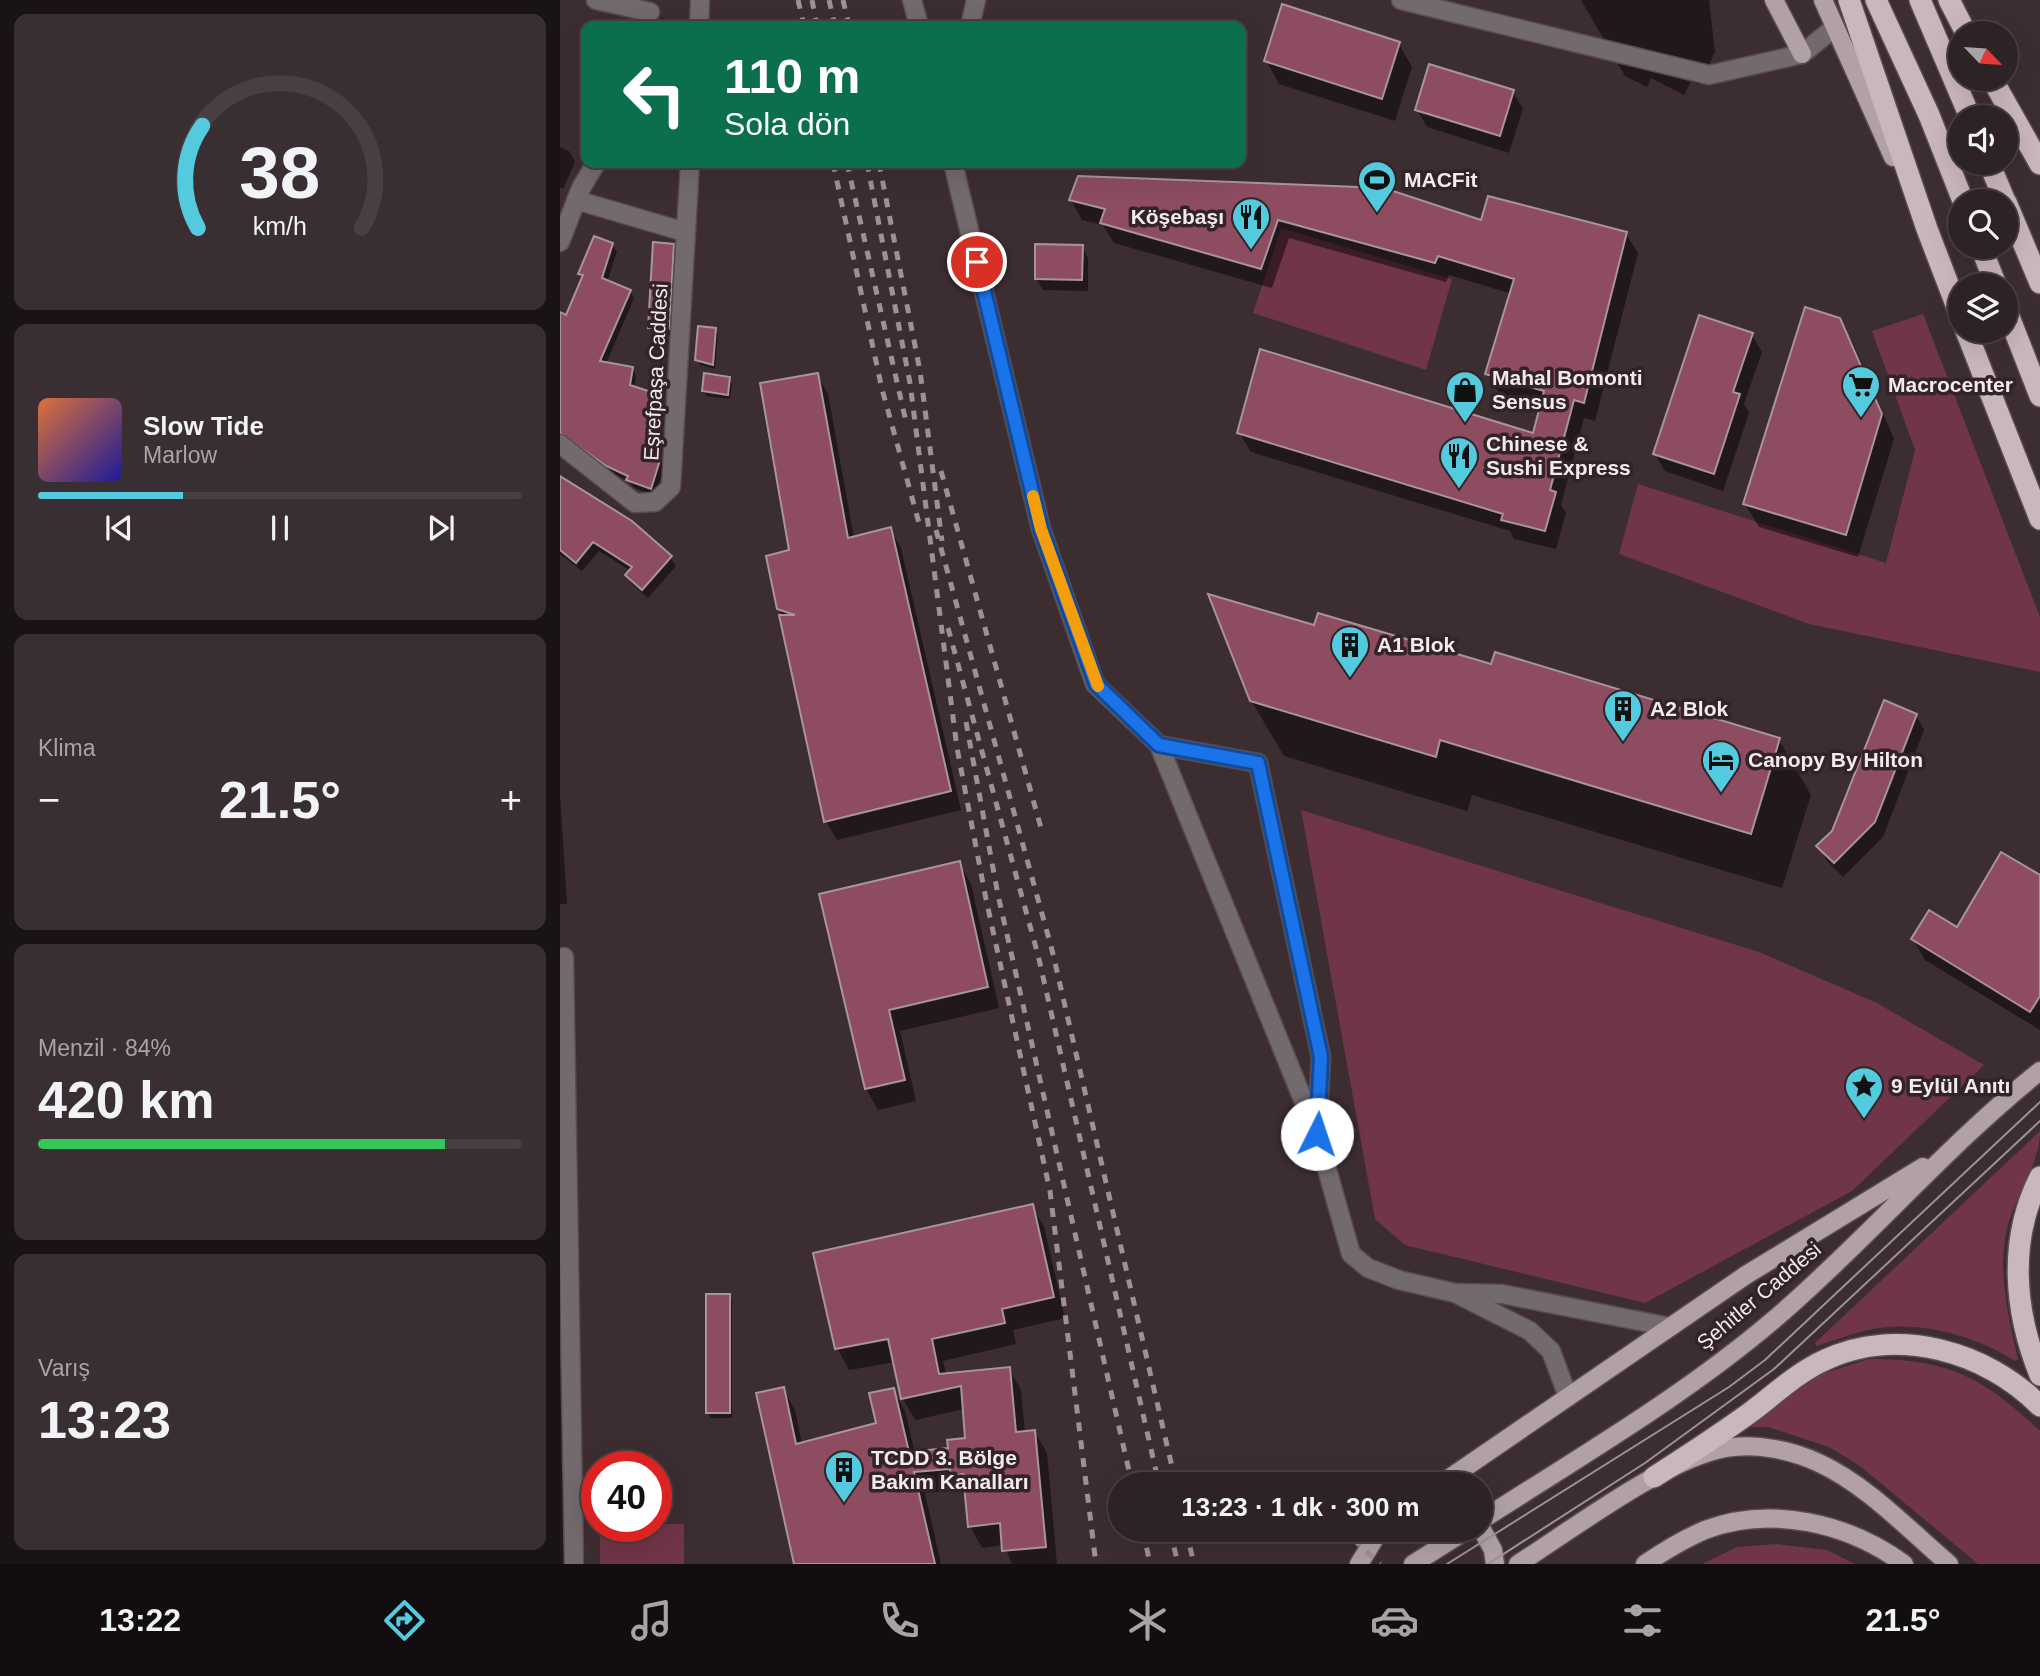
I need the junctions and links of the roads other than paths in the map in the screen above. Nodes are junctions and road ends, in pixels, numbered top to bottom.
1 (596, 0) edge
2 (700, 0) edge
3 (912, 0) edge
4 (976, 0) edge
5 (1401, 0) edge
6 (1774, 0) edge
7 (1824, 0) edge
8 (1849, 0) edge
9 (1876, 0) edge
10 (1920, 0) edge
11 (1949, 0) edge
12 (650, 13) edge
13 (699, 21) edge
14 (918, 21) edge
15 (971, 21) edge
16 (1960, 21) edge
17 (1835, 27) junction
18 (1802, 54) junction
19 (1999, 91) edge
20 (1965, 105) edge
21 (2040, 164) edge
22 (593, 168) edge
23 (690, 168) edge
24 (954, 168) edge
25 (1958, 189) edge
26 (576, 200) junction
27 (1927, 229) junction
28 (2018, 231) edge
29 (685, 232) junction
30 (560, 242) edge
31 (2040, 283) edge
32 (1948, 284) edge
33 (2018, 340) edge
34 (1971, 343) edge
35 (2040, 396) edge
36 (560, 444) edge
37 (2040, 519) edge
38 (1159, 745) junction
39 (565, 957) dead end
40 (2040, 1071) edge
41 (1317, 1134) junction
42 (1950, 1150) junction
43 (2040, 1177) edge
44 (1455, 1293) junction
45 (1670, 1327) junction
46 (2040, 1375) edge
47 (1568, 1396) junction
48 (2040, 1406) edge
49 (1458, 1472) edge
50 (1654, 1477) junction
51 (1493, 1514) edge
52 (1373, 1542) edge
53 (1447, 1542) edge
54 (1489, 1542) edge
55 (574, 1564) edge
56 (1359, 1564) edge
57 (1413, 1564) edge
58 (1495, 1564) edge
59 (1518, 1564) edge
60 (1645, 1564) edge
61 (1904, 1564) edge
62 (1949, 1564) edge

1 - 12 street
2 - 13 street
3 - 14 street
4 - 15 street
5 - 18 street
6 - 18 main road
7 - 17 main road
8 - 27 highway
9 - 25 highway
10 - 20 highway
11 - 16 highway
17 - 18 street
17 - 27 main road
19 - 21 highway
22 - 26 street
23 - 29 street, Eşrefpaşa Caddesi
24 - 38 street
26 - 29 street
26 - 30 street
27 - 32 highway
28 - 31 highway
29 - 36 street, Eşrefpaşa Caddesi
33 - 35 highway
34 - 37 highway
38 - 41 street
38 - 41 street
39 - 55 street
40 - 42 main road, Şehitler Caddesi
41 - 44 street
42 - 45 main road
42 - 51 main road, Şehitler Caddesi
43 - 46 highway
44 - 45 street
44 - 47 street
45 - 47 main road
47 - 49 main road
48 - 50 highway
50 - 59 main road
50 - 62 main road
52 - 56 main road
53 - 57 main road
54 - 58 main road
60 - 61 main road

